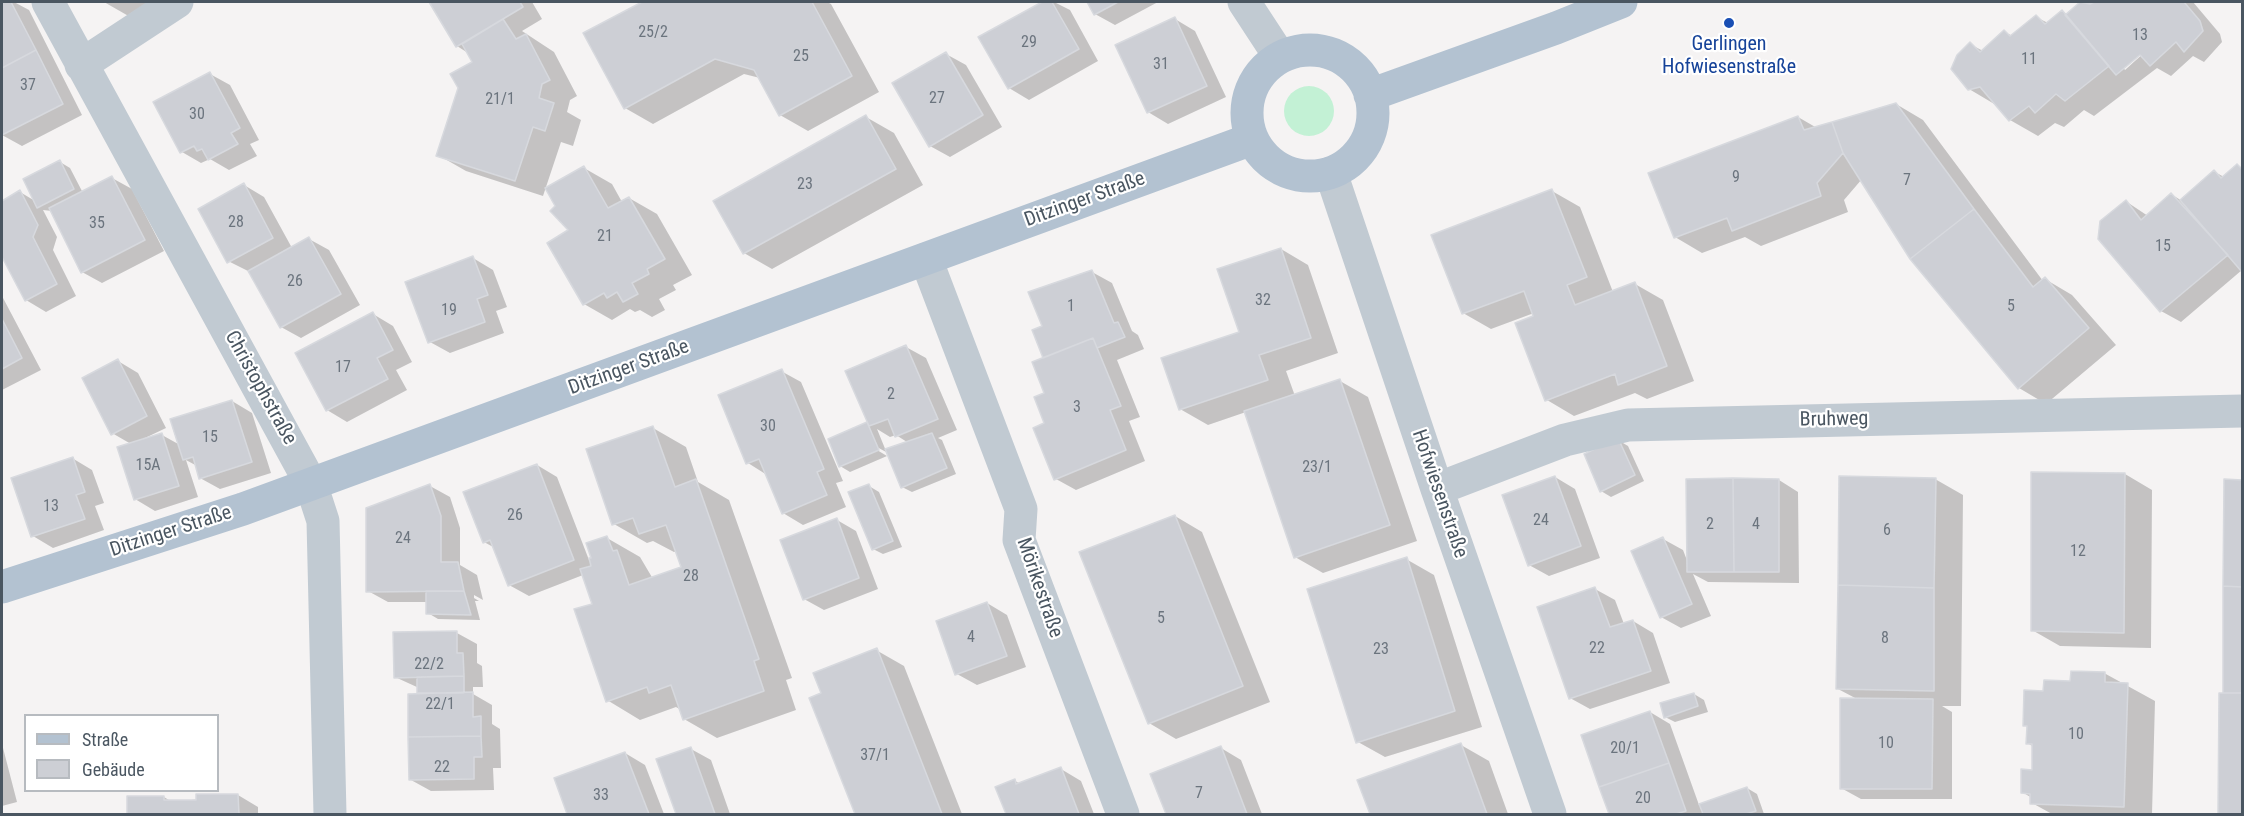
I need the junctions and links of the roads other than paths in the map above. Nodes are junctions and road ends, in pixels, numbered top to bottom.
1 (48, 2) edge
2 (177, 2) edge
3 (1244, 2) edge
4 (1621, 2) edge
5 (1280, 57) junction
6 (81, 65) junction
7 (1370, 94) junction
8 (1252, 139) junction
9 (1332, 173) junction
10 (926, 259) junction
11 (2242, 411) edge
12 (311, 484) junction
13 (1437, 489) junction
14 (2, 586) edge
15 (330, 814) edge
16 (1123, 814) edge
17 (1550, 814) edge

1 - 6 street, Christophstraße
2 - 6 street
3 - 5 street
4 - 7 main road
5 - 7 main road
5 - 8 main road
6 - 12 street, Christophstraße
7 - 9 main road
8 - 9 main road
8 - 10 main road, Ditzinger Straße
9 - 13 street, Hofwiesenstraße
10 - 12 main road, Ditzinger Straße
10 - 16 street, Mörikestraße
11 - 13 street, Bruhweg
12 - 14 main road, Ditzinger Straße
12 - 15 street, Christophstraße
13 - 17 street, Hofwiesenstraße

